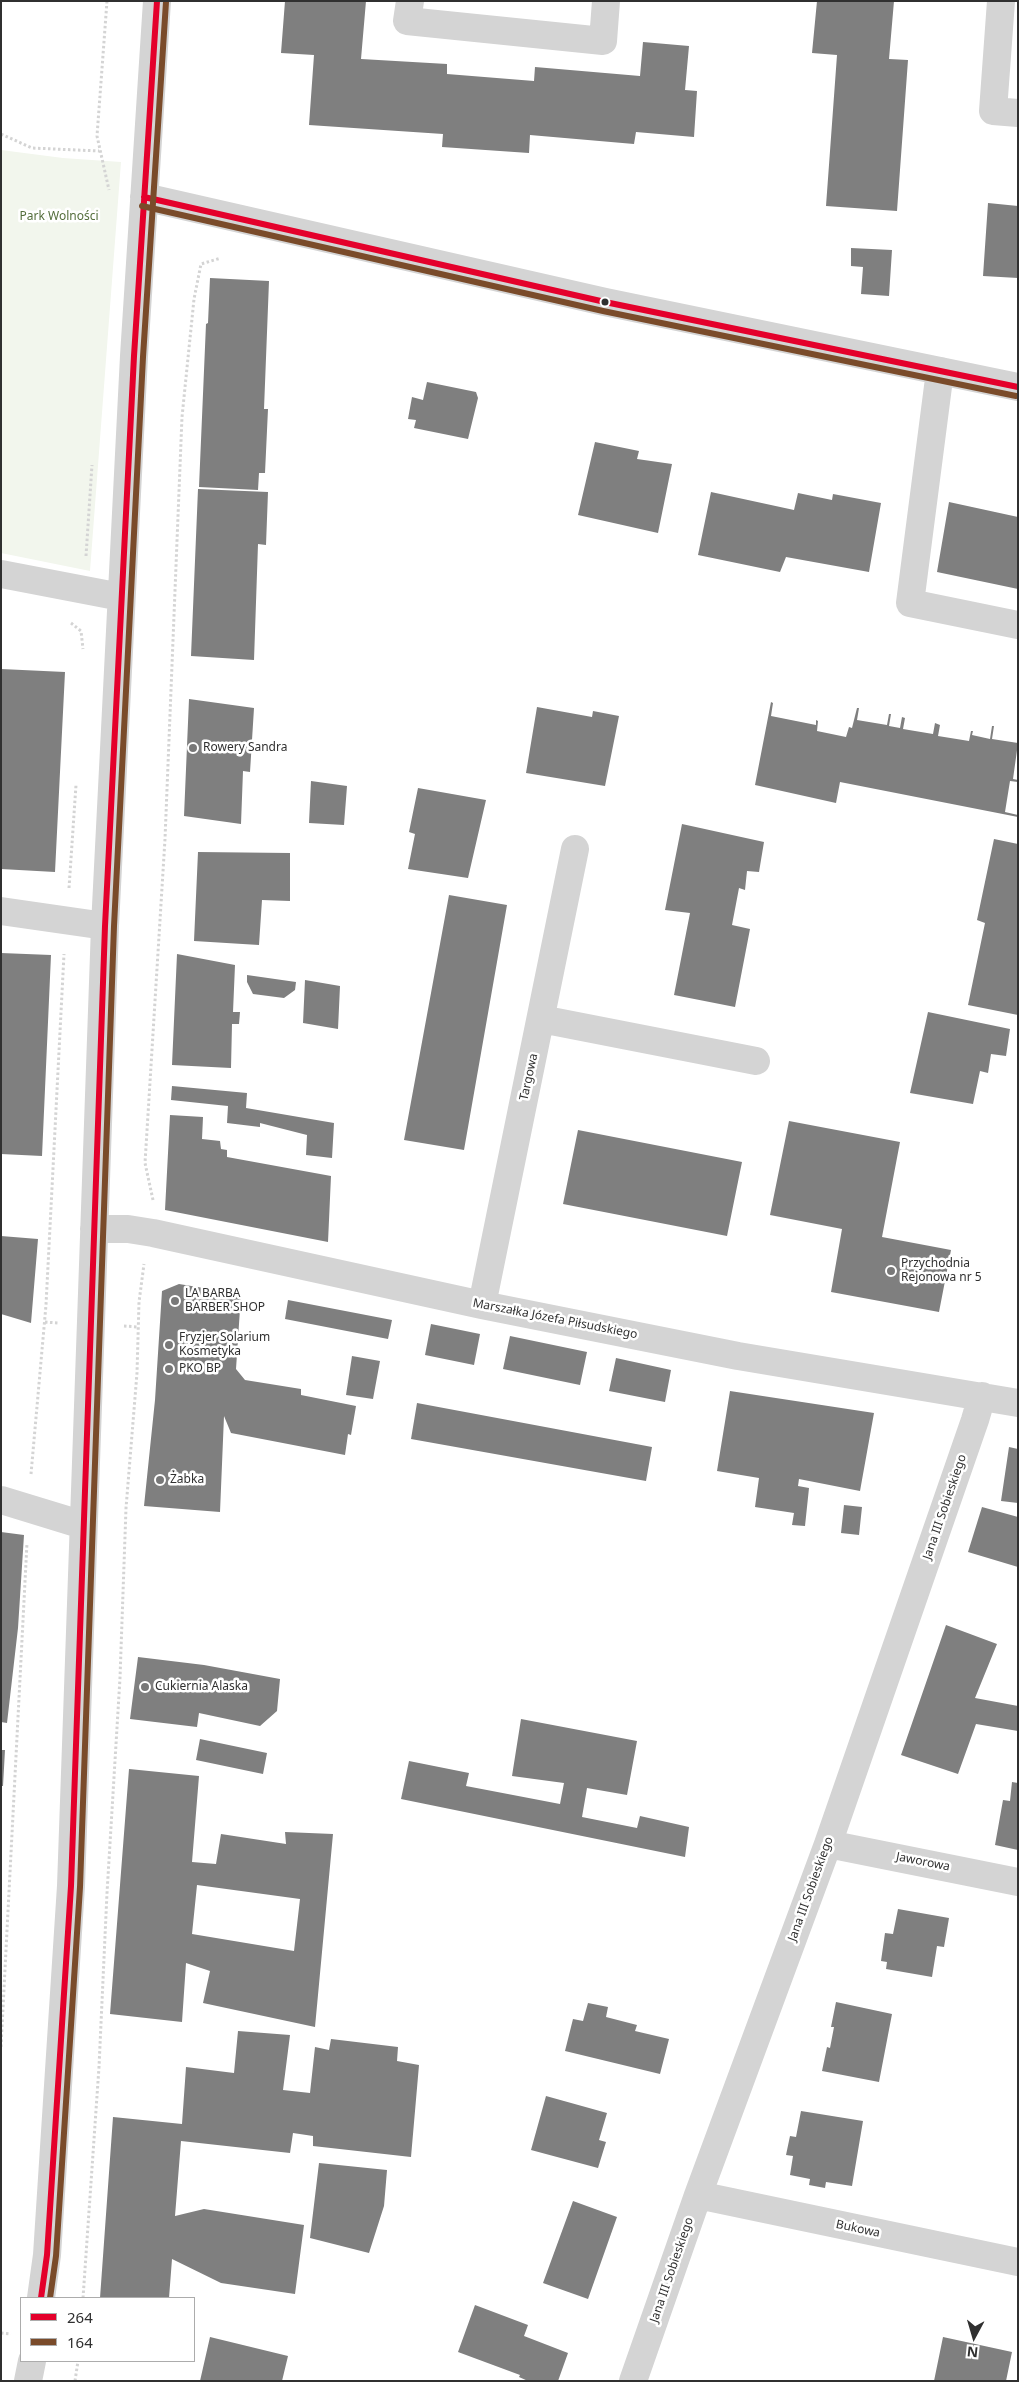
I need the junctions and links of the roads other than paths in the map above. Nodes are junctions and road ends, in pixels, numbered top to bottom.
1 (157, 1) edge
2 (410, 1) edge
3 (606, 1) edge
4 (1001, 1) edge
5 (1018, 113) edge
6 (144, 198) junction
7 (940, 371) junction
8 (1018, 387) edge
9 (1, 574) edge
10 (121, 597) junction
11 (1018, 625) edge
12 (576, 849) dead end
13 (1, 911) edge
14 (105, 926) junction
15 (541, 1019) junction
16 (756, 1061) dead end
17 (94, 1229) junction
18 (482, 1305) junction
19 (982, 1396) junction
20 (1018, 1403) edge
21 (1, 1500) edge
22 (83, 1524) junction
23 (828, 1844) junction
24 (1018, 1882) edge
25 (698, 2195) junction
26 (1018, 2262) edge
27 (41, 2297) edge
28 (32, 2362) edge
29 (28, 2381) edge
30 (633, 2381) edge

1 - 6 street
2 - 3 street
4 - 5 street
6 - 7 street
6 - 10 street
7 - 8 street
7 - 11 street
9 - 10 street
10 - 14 street
12 - 15 street, Targowa
13 - 14 street
14 - 17 street
15 - 16 street
15 - 18 street, Targowa
17 - 18 street, Marszałka Józefa Piłsudskiego
17 - 22 street
18 - 19 street, Marszałka Józefa Piłsudskiego
19 - 20 street, Marszałka Józefa Piłsudskiego
19 - 23 street, Jana III Sobieskiego
21 - 22 street
22 - 27 street
23 - 24 street, Jaworowa
23 - 25 street, Jana III Sobieskiego
25 - 26 street, Bukowa
25 - 30 street, Jana III Sobieskiego
28 - 29 street

